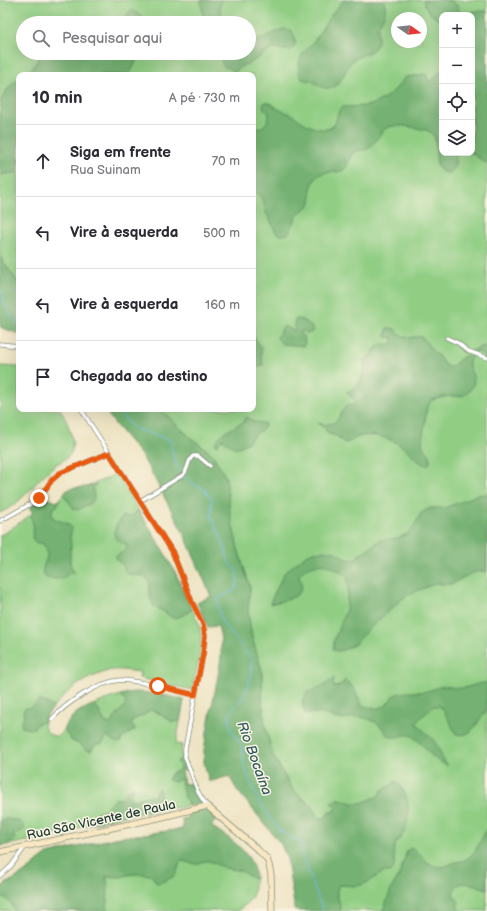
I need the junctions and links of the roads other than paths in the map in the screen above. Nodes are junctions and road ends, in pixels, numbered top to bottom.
1 (446, 338) dead end
2 (0, 344) edge
3 (16, 346) edge
4 (487, 358) edge
5 (83, 412) edge
6 (109, 453) junction
7 (210, 466) dead end
8 (140, 501) junction
9 (0, 521) edge
10 (195, 695) junction
11 (52, 719) dead end
12 (207, 806) junction
13 (26, 846) junction
14 (0, 852) edge
15 (0, 876) edge
16 (272, 911) edge

1 - 4 street
2 - 3 street
5 - 6 street
6 - 8 street
6 - 9 street
7 - 8 street
8 - 10 street
10 - 11 street
10 - 12 street
12 - 13 street, Rua São Vicente de Paula
12 - 16 street
13 - 14 street, Rua São Vicente de Paula
13 - 15 street

